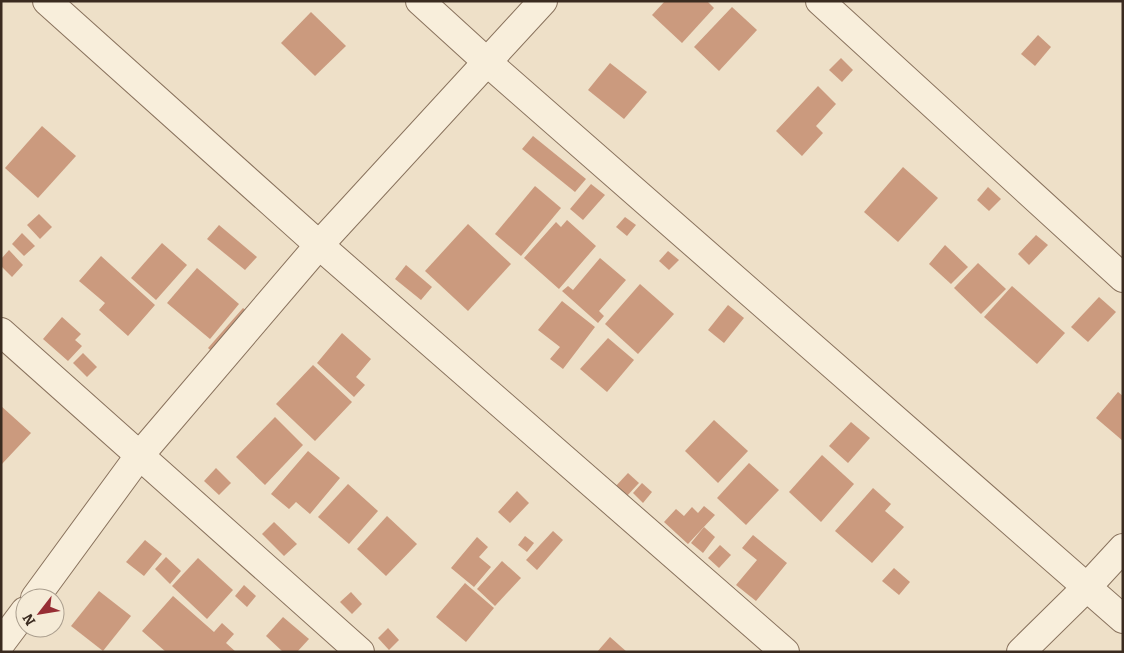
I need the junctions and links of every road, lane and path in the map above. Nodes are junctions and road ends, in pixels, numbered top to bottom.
1 (47, 1) edge
2 (420, 1) edge
3 (543, 1) edge
4 (820, 1) edge
5 (487, 62) junction
6 (319, 245) junction
7 (1123, 278) edge
8 (1, 332) edge
9 (139, 456) junction
10 (1123, 548) edge
11 (1087, 587) junction
12 (41, 588) edge
13 (1123, 619) edge
14 (15, 624) edge
15 (1, 643) edge
16 (360, 652) edge
17 (785, 652) edge
18 (1021, 652) edge

1 - 6 street
2 - 5 street
3 - 5 street
4 - 7 street
5 - 6 street
5 - 11 street
6 - 9 street
6 - 17 street
8 - 9 street
9 - 12 street
9 - 16 street
10 - 11 street
11 - 13 street
11 - 18 street
14 - 15 street

